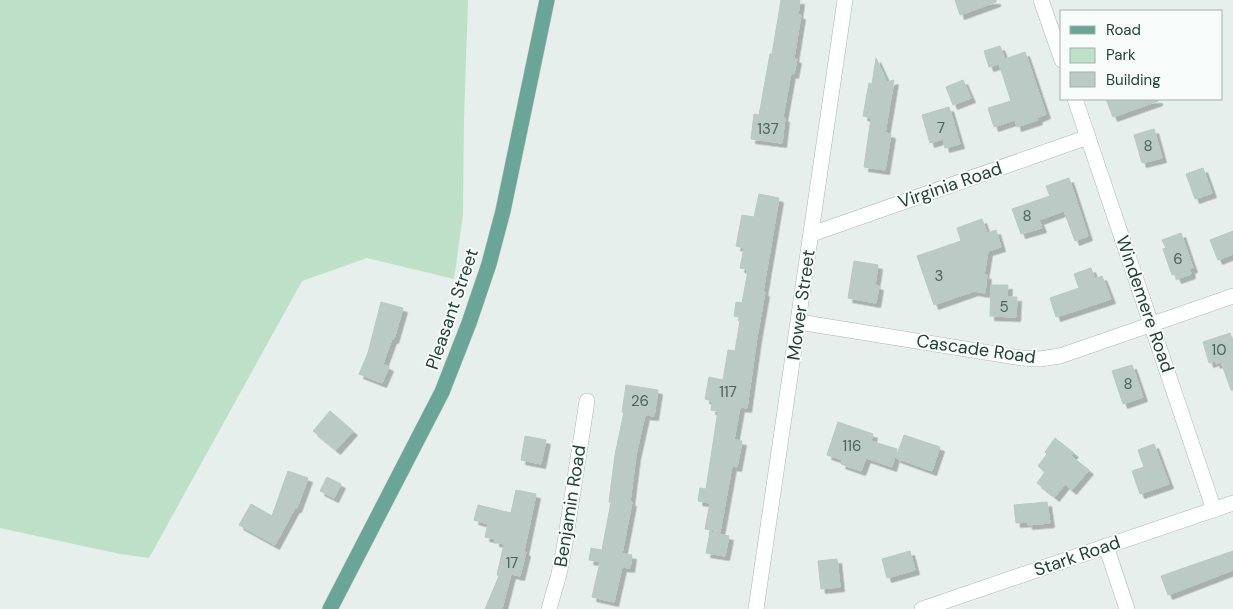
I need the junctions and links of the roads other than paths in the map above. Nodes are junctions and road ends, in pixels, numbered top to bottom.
1 (547, 0) edge
2 (845, 0) edge
3 (1041, 0) edge
4 (1060, 54) edge
5 (1075, 100) edge
6 (1088, 136) junction
7 (812, 234) junction
8 (1233, 296) edge
9 (799, 322) junction
10 (1152, 325) junction
11 (587, 401) dead end
12 (1233, 503) edge
13 (1214, 510) junction
14 (1106, 546) junction
15 (330, 609) edge
16 (549, 609) edge
17 (756, 609) edge
18 (922, 609) edge
19 (1127, 609) edge

1 - 15 main road, Pleasant Street
2 - 7 street, Mower Street
3 - 4 street
5 - 6 street, Windemere Road
6 - 7 street, Virginia Road
6 - 10 street, Windemere Road
7 - 9 street, Mower Street
8 - 10 street, Cascade Road
9 - 10 street, Cascade Road
9 - 17 street, Mower Street
10 - 13 street, Windemere Road
11 - 16 street, Benjamin Road
12 - 13 street, Stark Road
13 - 14 street, Stark Road
14 - 18 street, Stark Road
14 - 19 street

